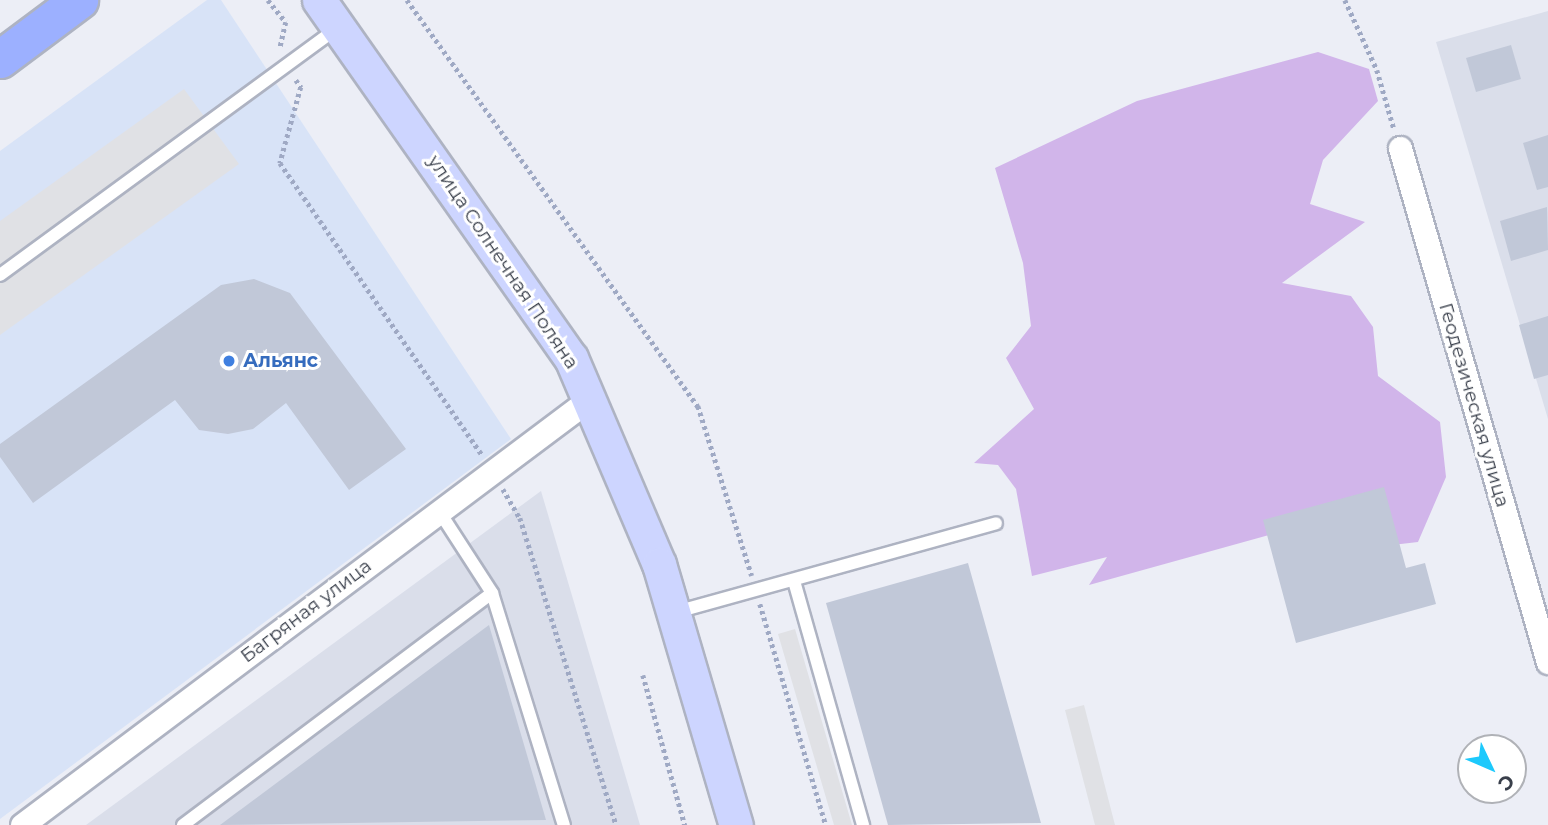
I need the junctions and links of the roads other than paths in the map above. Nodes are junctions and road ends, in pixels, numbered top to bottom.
1 (79, 0) edge
2 (319, 0) edge
3 (339, 27) junction
4 (0, 59) edge
5 (1400, 148) road end
6 (0, 275) edge
7 (591, 398) junction
8 (439, 511) junction
9 (996, 523) dead end
10 (794, 581) junction
11 (492, 593) junction
12 (676, 612) junction
13 (1548, 662) edge
14 (22, 825) edge
15 (183, 825) edge
16 (564, 825) edge
17 (736, 825) edge
18 (863, 825) edge

1 - 4 main road
2 - 3 street, улица Солнечная Поляна
3 - 6 lane
3 - 7 street, улица Солнечная Поляна
5 - 13 street, Геодезическая улица
7 - 8 street, Багряная улица
7 - 12 street, улица Солнечная Поляна
8 - 11 lane
8 - 14 street, Багряная улица
9 - 10 lane
10 - 12 lane
10 - 18 lane
11 - 15 lane
11 - 16 lane
12 - 17 street, улица Солнечная Поляна

